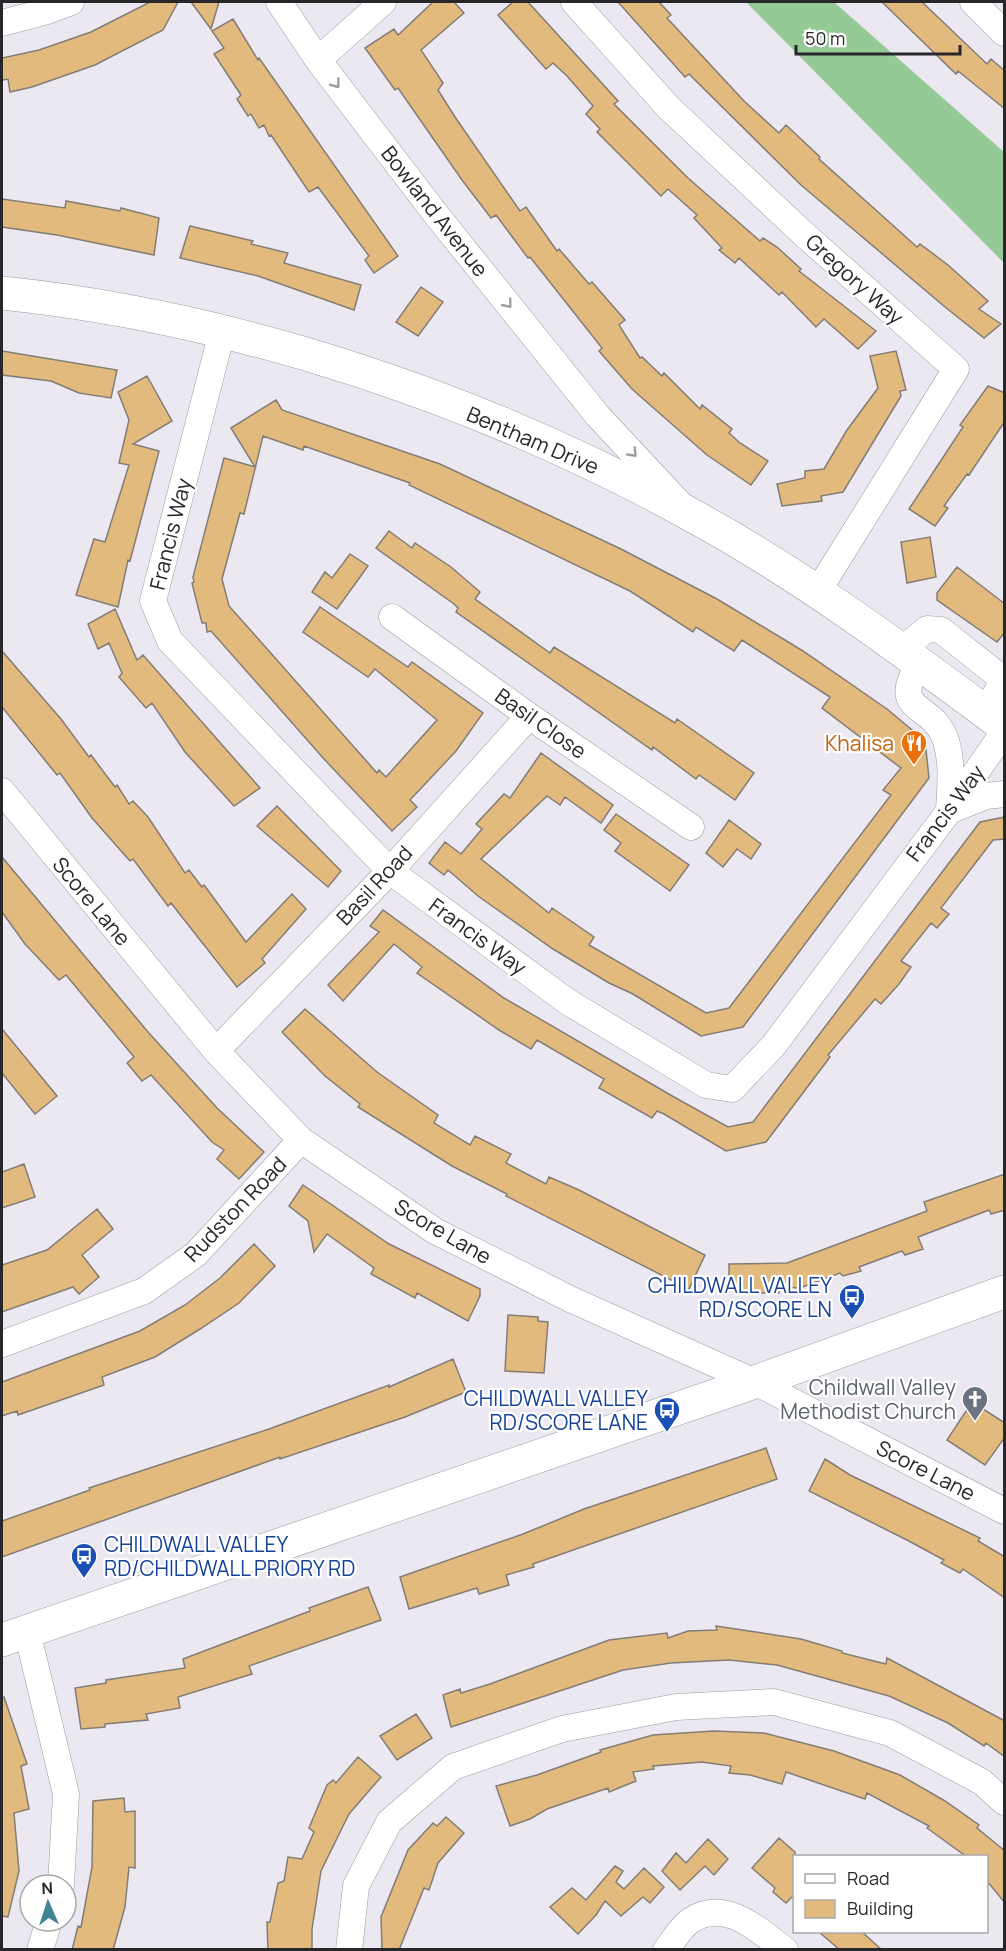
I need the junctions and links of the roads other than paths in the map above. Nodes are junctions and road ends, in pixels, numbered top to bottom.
1 (71, 2) edge
2 (279, 2) edge
3 (383, 2) edge
4 (574, 2) edge
5 (973, 2) edge
6 (2, 24) edge
7 (1005, 33) edge
8 (318, 60) junction
9 (2, 293) edge
10 (222, 332) junction
11 (598, 416) junction
12 (582, 460) junction
13 (687, 512) junction
14 (818, 591) junction
15 (392, 617) dead end
16 (911, 656) junction
17 (1005, 680) edge
18 (529, 716) junction
19 (998, 723) edge
20 (2, 791) edge
21 (1005, 794) edge
22 (949, 810) junction
23 (691, 827) dead end
24 (390, 870) junction
25 (216, 1051) junction
26 (301, 1140) junction
27 (1005, 1292) edge
28 (2, 1344) edge
29 (755, 1382) junction
30 (1005, 1510) edge
31 (14, 1636) edge
32 (1005, 1802) edge
33 (62, 1873) edge
34 (45, 1933) edge
35 (40, 1950) edge
36 (349, 1950) edge
37 (666, 1950) edge
38 (785, 1950) edge

1 - 6 street
2 - 8 street, Bowland Avenue
3 - 8 street
4 - 14 street, Gregory Way
5 - 7 street
8 -> 11 street, Bowland Avenue
9 - 10 street, Bentham Drive
10 - 12 street, Bentham Drive
10 - 24 street, Francis Way
11 - 12 street
11 -> 13 street, Bowland Avenue
12 - 13 street, Bentham Drive
13 - 14 street, Bentham Drive
14 - 16 street, Bentham Drive
15 - 18 street, Basil Close
16 - 17 street
16 - 19 street, Bentham Drive
16 - 22 street
17 - 19 street, Francis Way
18 - 23 street, Basil Close
18 - 24 street, Basil Road
19 - 22 street, Francis Way
20 - 25 street, Score Lane
21 - 22 street
22 - 24 street, Francis Way
24 - 25 street, Basil Road
25 - 26 street, Score Lane
26 - 28 street, Rudston Road
26 - 29 street, Score Lane
27 - 29 street
29 - 30 street, Score Lane
29 - 31 street
31 - 33 street
32 - 36 street
34 - 35 street
37 - 38 street

